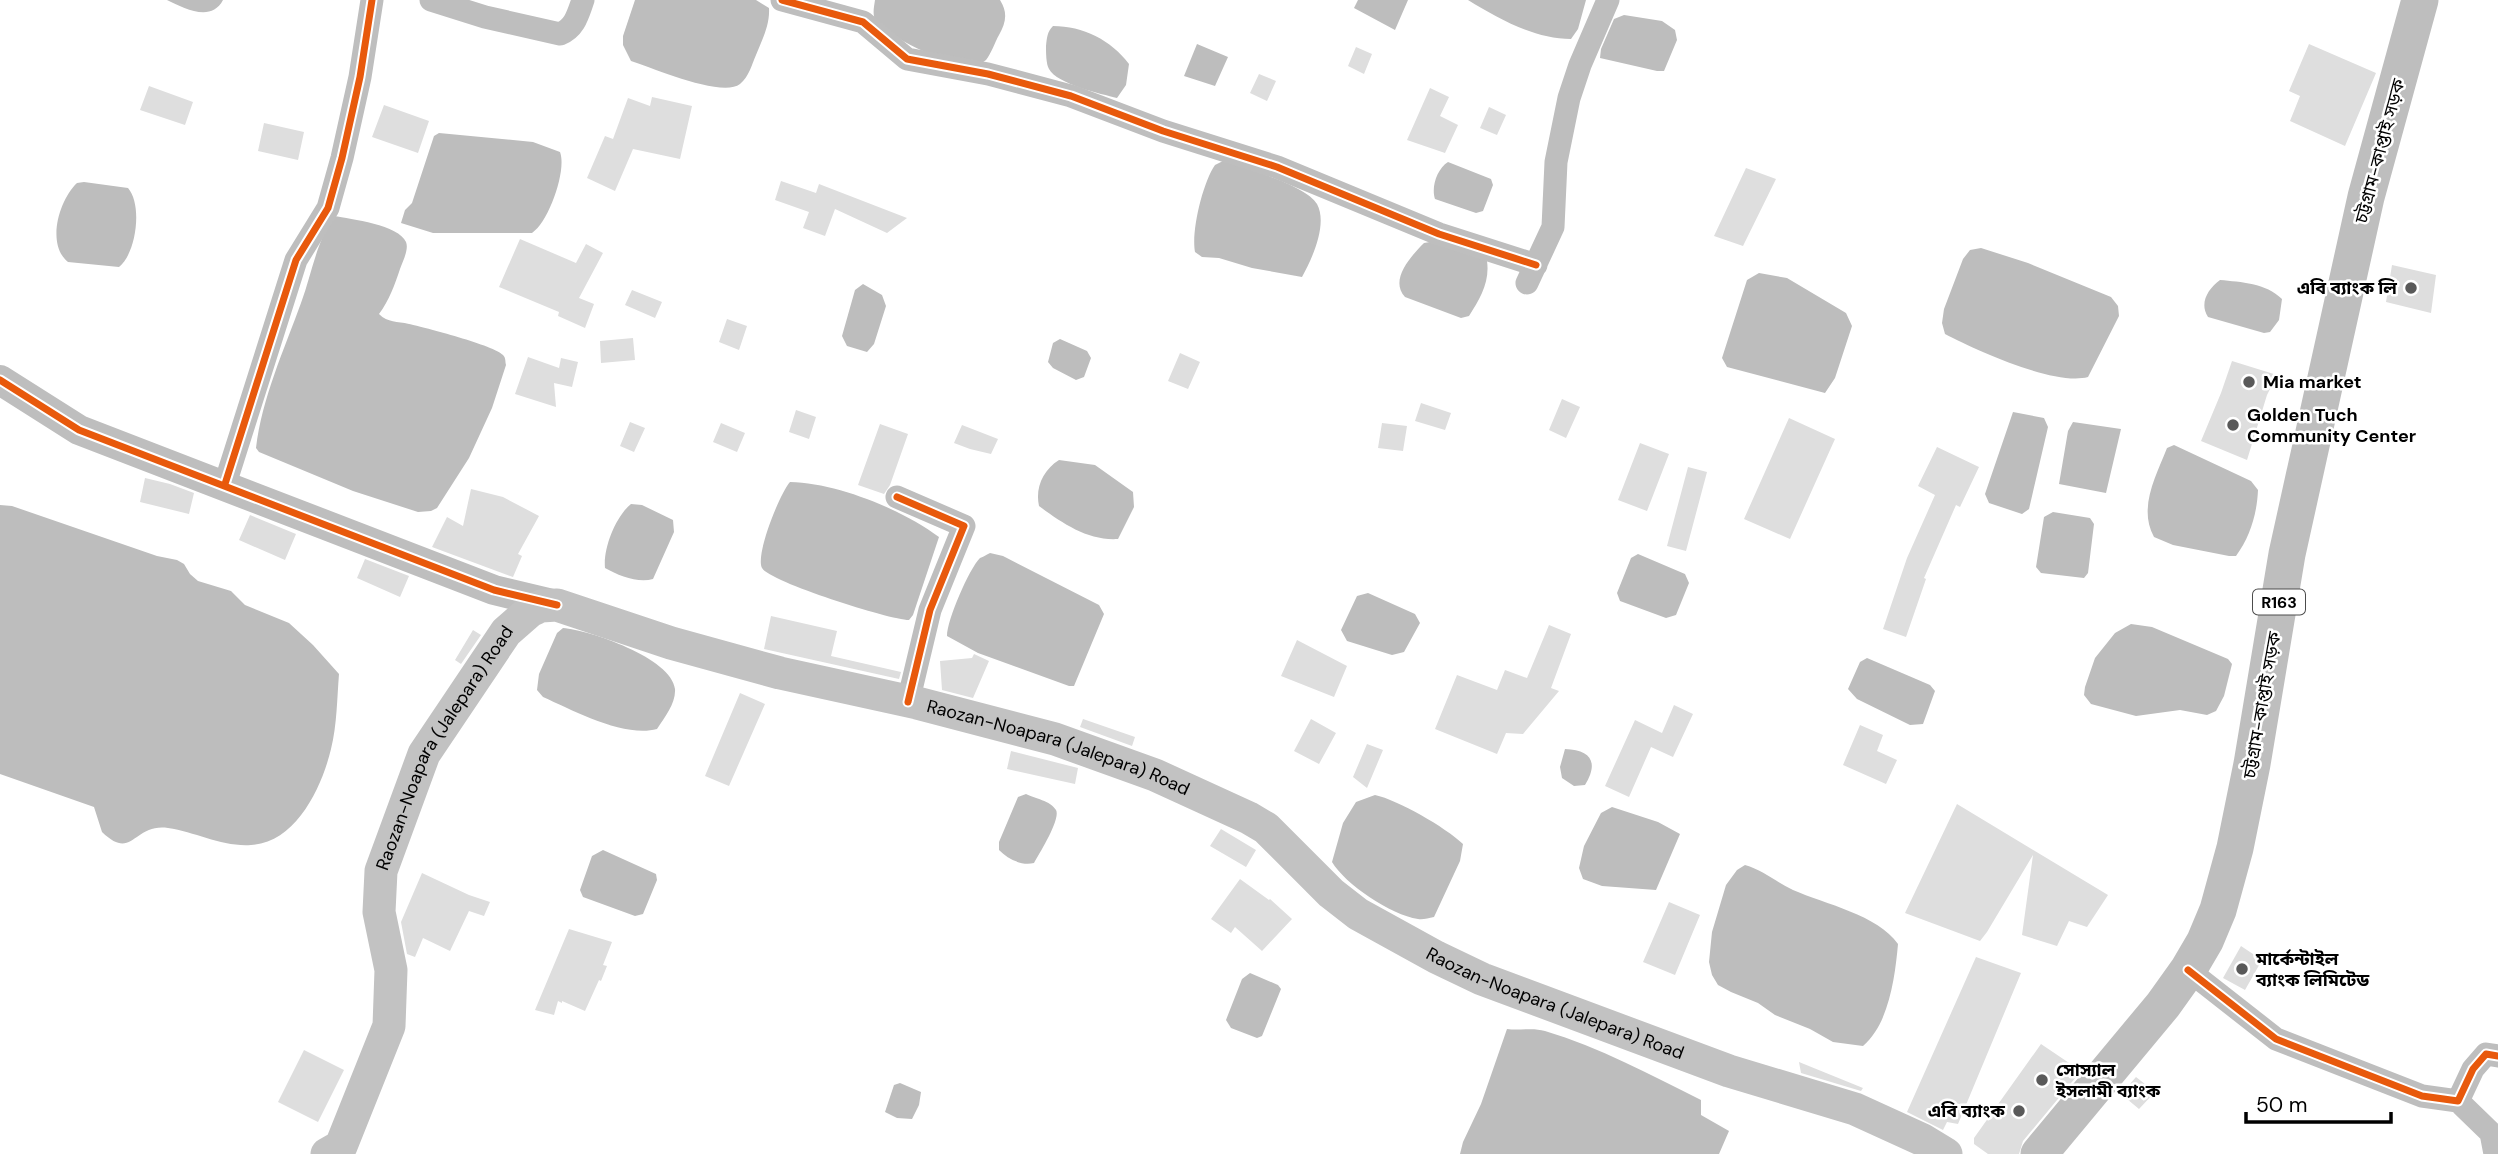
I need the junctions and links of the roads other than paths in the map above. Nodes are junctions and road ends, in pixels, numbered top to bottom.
1 (372, 0) edge
2 (431, 0) edge
3 (583, 0) edge
4 (782, 0) edge
5 (1608, 0) edge
6 (2420, 0) edge
7 (865, 11) edge
8 (0, 380) edge
9 (225, 484) junction
10 (897, 497) dead end
11 (557, 605) junction
12 (908, 702) junction
13 (2188, 970) junction
14 (2498, 1056) edge
15 (2458, 1101) junction
16 (327, 1154) edge
17 (1947, 1154) edge
18 (2039, 1154) edge
19 (2495, 1154) edge

1 - 9 street
2 - 3 street
4 - 7 street
5 - 7 street
6 - 13 main road, চট্টগ্রাম-কাপ্তাই সড়ক / R163
8 - 9 street
9 - 11 street
10 - 12 street
11 - 12 main road, Raozan-Noapara (Jalepara) Road
11 - 16 main road, Raozan-Noapara (Jalepara) Road
12 - 17 main road, Raozan-Noapara (Jalepara) Road
13 - 15 street
13 - 18 main road, চট্টগ্রাম-কাপ্তাই সড়ক / R163
14 - 15 street
15 - 19 street

